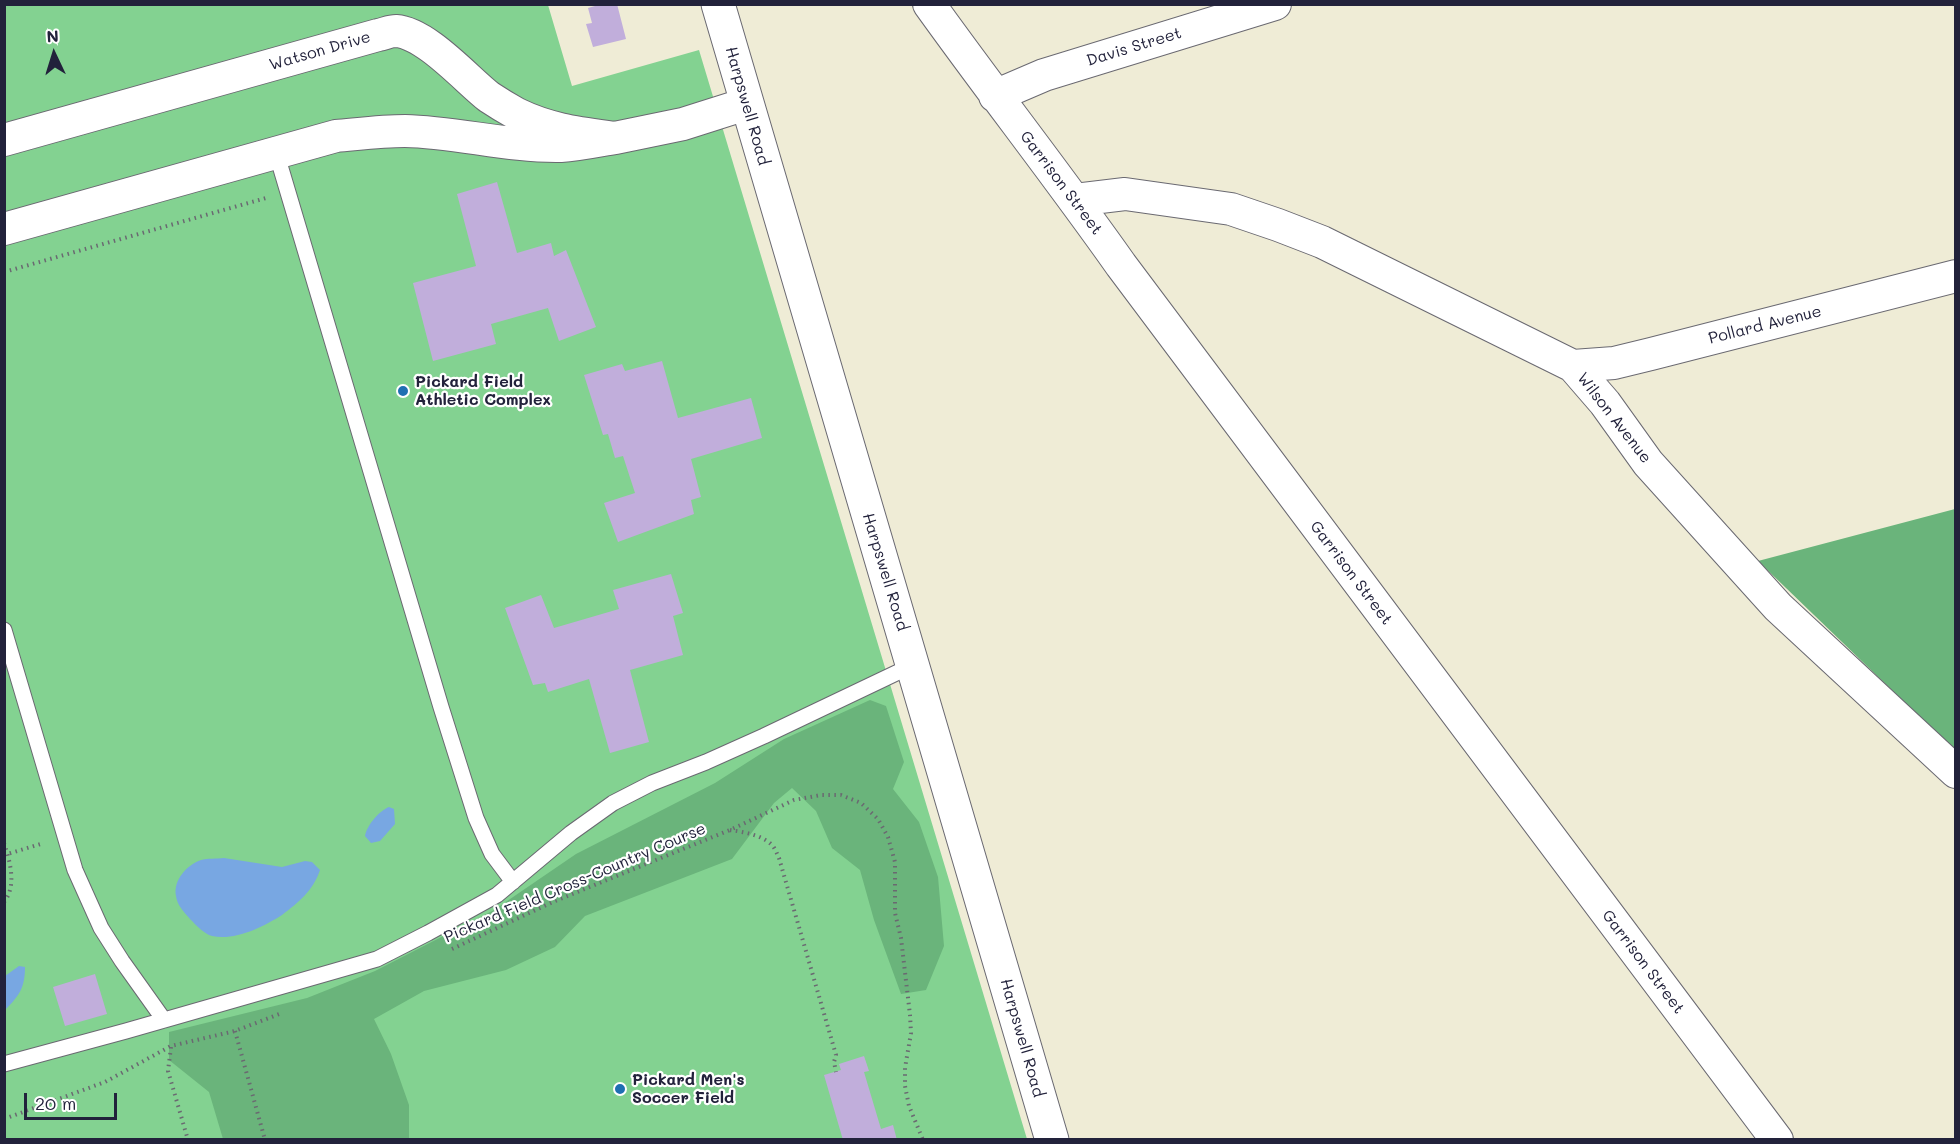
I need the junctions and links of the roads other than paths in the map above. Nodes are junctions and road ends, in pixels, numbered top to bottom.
1 (718, 4) edge
2 (929, 4) edge
3 (1275, 4) edge
4 (995, 96) junction
5 (746, 104) junction
6 (615, 138) junction
7 (4, 140) edge
8 (276, 152) junction
9 (1075, 200) junction
10 (4, 229) edge
11 (1956, 276) edge
12 (1573, 366) junction
13 (4, 630) edge
14 (913, 665) junction
15 (1956, 772) edge
16 (513, 882) junction
17 (164, 1020) junction
18 (4, 1064) edge
19 (1052, 1140) edge
20 (1777, 1140) edge

1 - 5 main road, Harpswell Road
2 - 4 street, Garrison Street
3 - 4 street, Davis Street
4 - 9 street, Garrison Street
5 - 6 street, Watson Drive
5 - 14 main road, Harpswell Road
6 - 7 street, Watson Drive
6 - 8 street, Watson Drive
8 - 10 street, Watson Drive
8 - 16 lane
9 - 12 street, Wilson Avenue
9 - 20 street, Garrison Street
11 - 12 street, Pollard Avenue
12 - 15 street, Wilson Avenue
13 - 17 lane
14 - 16 lane
14 - 19 main road, Harpswell Road
16 - 17 lane
17 - 18 lane

